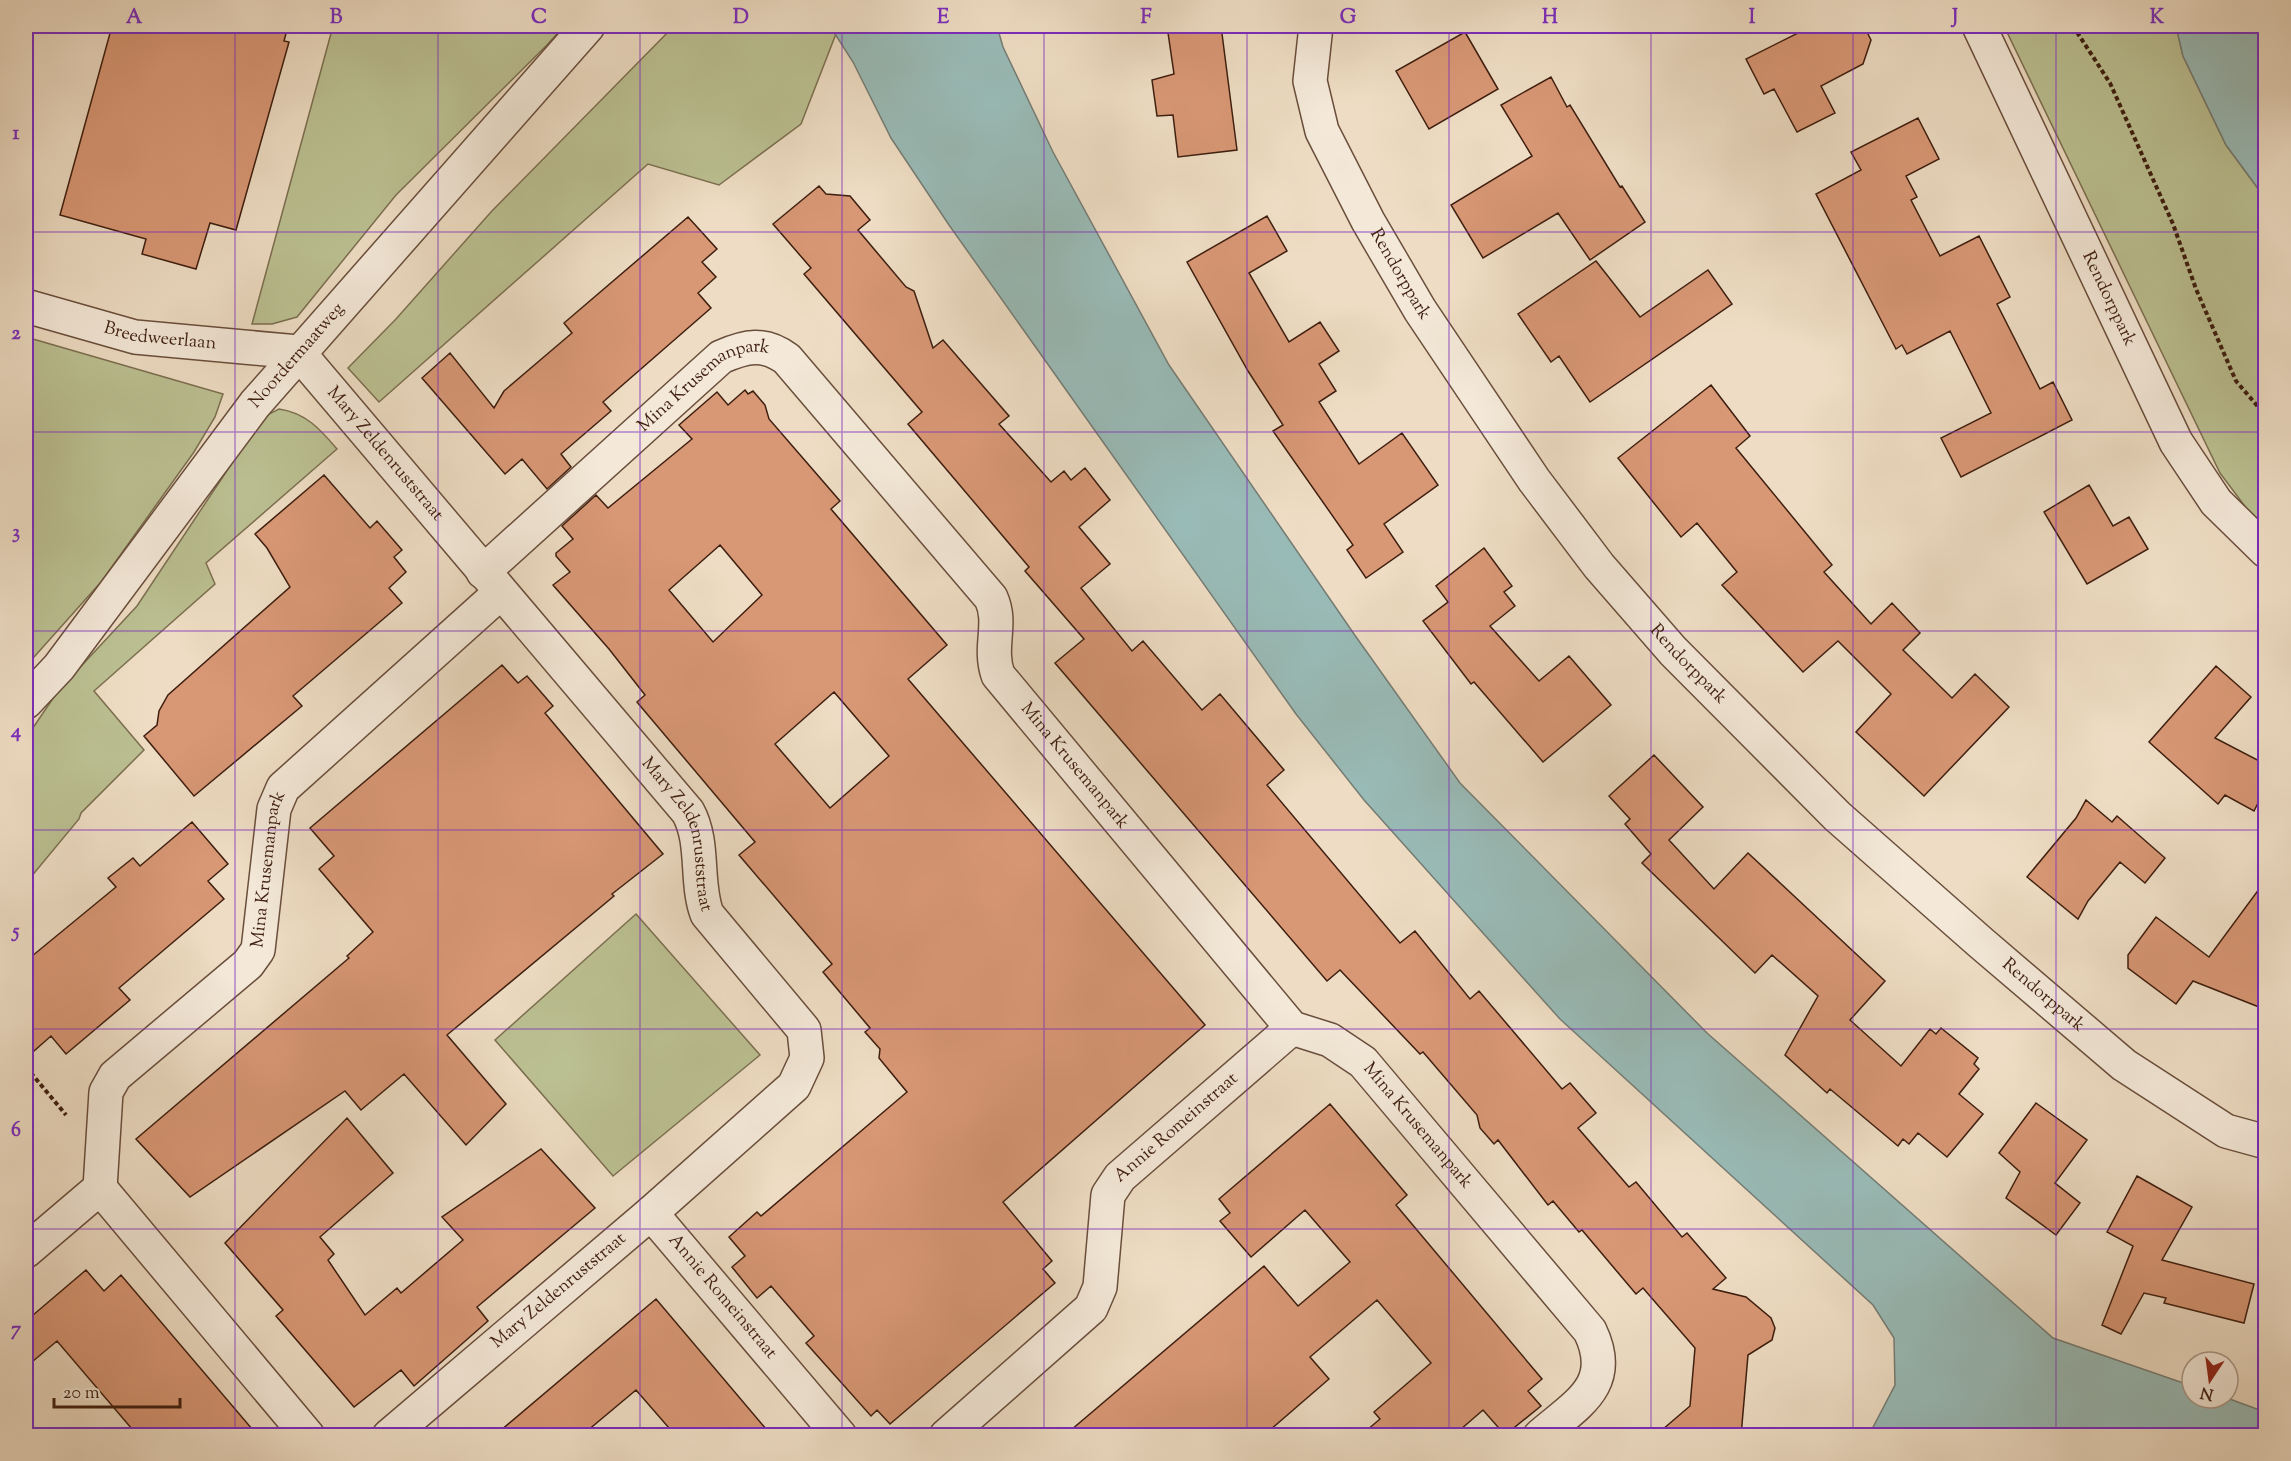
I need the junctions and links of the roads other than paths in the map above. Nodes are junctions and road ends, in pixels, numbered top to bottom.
1 (588, 26) edge
2 (1316, 26) edge
3 (1979, 26) edge
4 (26, 306) edge
5 (298, 352) junction
6 (2265, 551) edge
7 (492, 582) junction
8 (26, 702) edge
9 (1292, 1028) junction
10 (2265, 1142) edge
11 (100, 1188) junction
12 (651, 1213) junction
13 (26, 1251) edge
14 (308, 1436) edge
15 (388, 1436) edge
16 (840, 1436) edge
17 (946, 1436) edge
18 (1539, 1436) edge

1 - 5 street, Noordermaatweg
2 - 10 street, Rendorppark
3 - 6 street, Rendorppark
4 - 5 street, Breedweerlaan
5 - 7 street, Mary Zeldenruststraat
5 - 8 street, Noordermaatweg
7 - 9 street, Mina Krusemanpark
7 - 11 street, Mina Krusemanpark
7 - 12 street, Mary Zeldenruststraat
9 - 17 street, Annie Romeinstraat
9 - 18 street, Mina Krusemanpark
11 - 13 street
11 - 14 street
12 - 15 street, Mary Zeldenruststraat
12 - 16 street, Annie Romeinstraat

